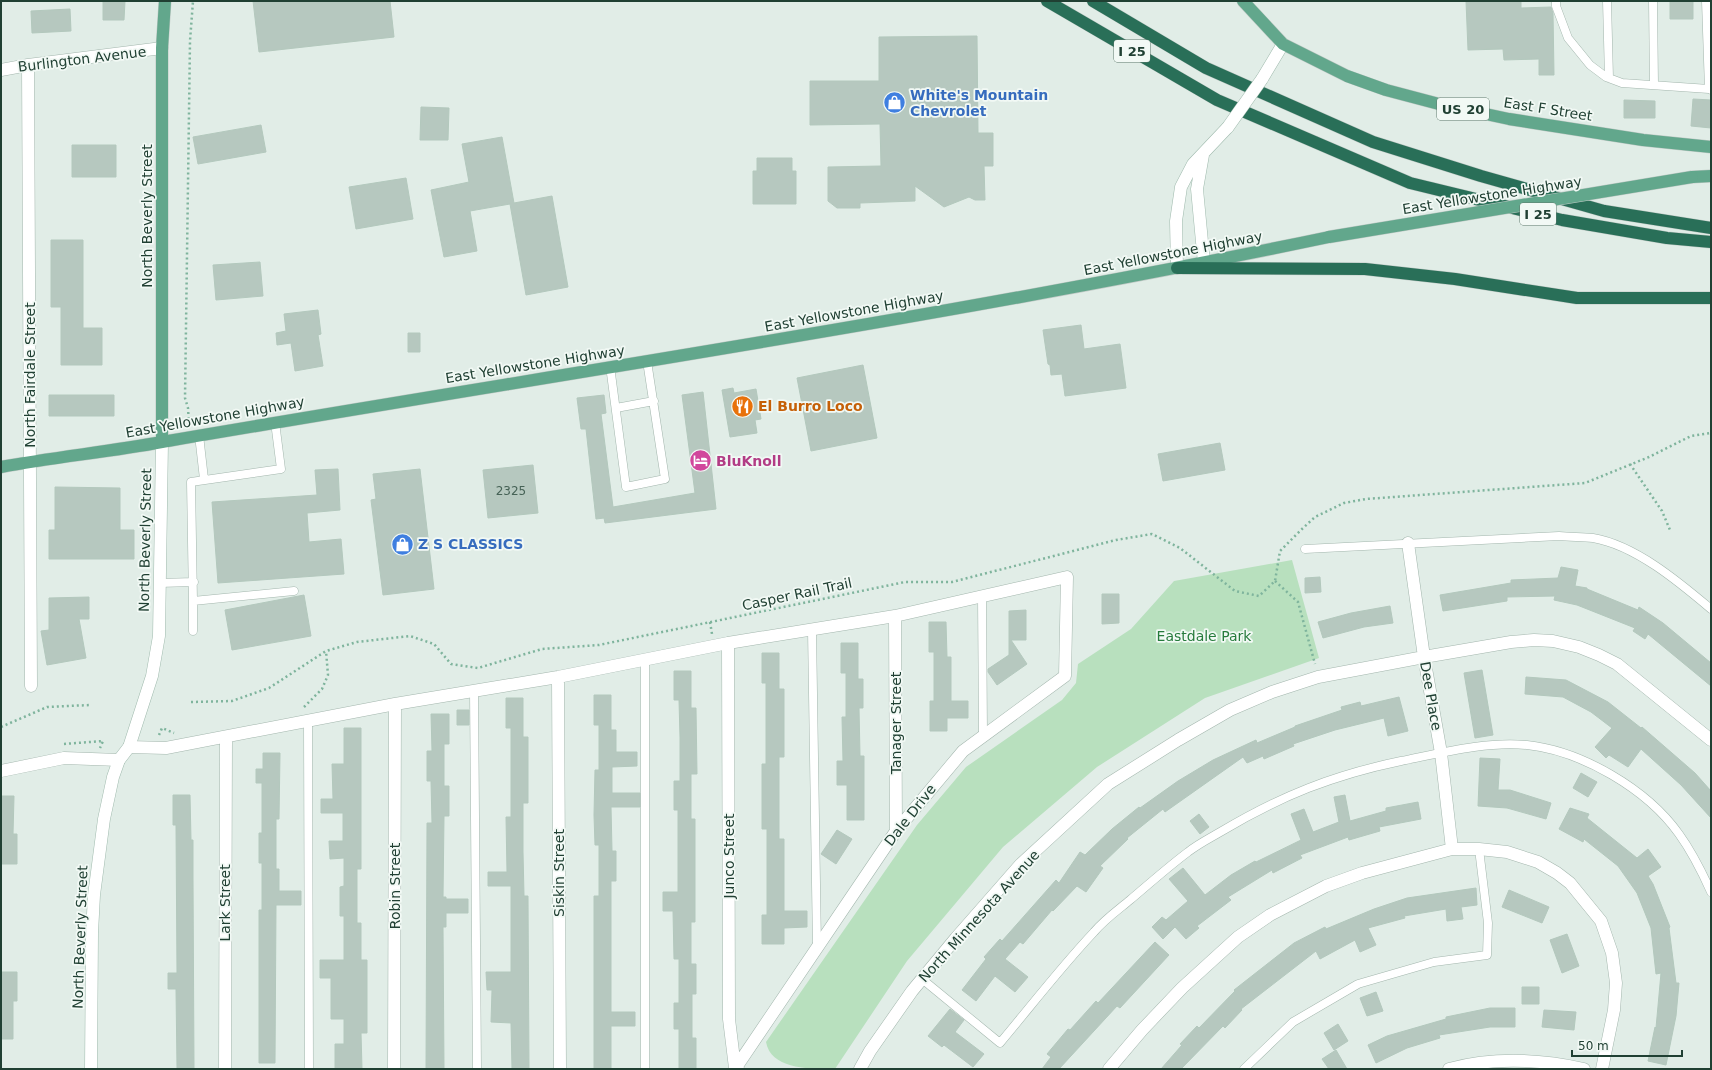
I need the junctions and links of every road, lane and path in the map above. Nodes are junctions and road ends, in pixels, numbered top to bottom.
1 (165, 1) edge
2 (192, 1) edge
3 (1047, 1) edge
4 (1093, 1) edge
5 (1243, 1) edge
6 (1556, 1) edge
7 (1607, 1) edge
8 (1652, 1) edge
9 (1706, 1) edge
10 (1283, 44) junction
11 (162, 48) junction
12 (28, 65) junction
13 (1, 70) edge
14 (1609, 78) junction
15 (1654, 86) junction
16 (1710, 90) edge
17 (1711, 147) edge
18 (1203, 155) junction
19 (1711, 176) edge
20 (1711, 228) edge
21 (1711, 242) edge
22 (1204, 263) junction
23 (1177, 268) junction
24 (1711, 298) edge
25 (647, 361) junction
26 (610, 366) junction
27 (654, 401) junction
28 (616, 408) junction
29 (275, 422) junction
30 (1711, 433) edge
31 (194, 436) junction
32 (162, 442) junction
33 (31, 462) junction
34 (1630, 464) junction
35 (1, 467) edge
36 (204, 479) junction
37 (1670, 530) dead end
38 (1408, 544) junction
39 (1305, 549) dead end
40 (1275, 581) junction
41 (194, 582) junction
42 (159, 583) junction
43 (294, 591) dead end
44 (982, 596) junction
45 (193, 601) junction
46 (1711, 609) edge
47 (895, 616) junction
48 (192, 630) dead end
49 (812, 630) junction
50 (728, 644) junction
51 (326, 651) junction
52 (1424, 657) junction
53 (645, 660) junction
54 (558, 677) junction
55 (1318, 677) junction
56 (31, 686) dead end
57 (474, 691) junction
58 (191, 702) dead end
59 (395, 704) junction
60 (90, 705) dead end
61 (298, 709) dead end
62 (308, 721) junction
63 (1, 727) edge
64 (180, 734) dead end
65 (983, 736) junction
66 (226, 737) junction
67 (1711, 740) edge
68 (129, 747) junction
69 (154, 747) junction
70 (1441, 753) junction
71 (119, 760) junction
72 (1, 771) edge
73 (896, 830) junction
74 (1452, 849) junction
75 (1479, 849) junction
76 (1711, 892) edge
77 (817, 947) junction
78 (922, 979) junction
79 (1483, 1066) edge
80 (91, 1069) edge
81 (225, 1069) edge
82 (309, 1069) edge
83 (394, 1069) edge
84 (477, 1069) edge
85 (560, 1069) edge
86 (645, 1069) edge
87 (736, 1069) edge
88 (860, 1069) edge
89 (1109, 1069) edge
90 (1244, 1069) edge
91 (1449, 1069) edge
92 (1584, 1069) edge
93 (1602, 1069) edge

1 - 11 main road, North Beverly Street
2 - 31 path
3 - 21 highway, I 25
4 - 20 highway, I 25
5 - 10 main road, East F Street / US 20
6 - 14 lane
7 - 14 lane
8 - 15 lane
9 - 16 lane
10 - 17 main road, East F Street / US 20
10 - 18 street, bridge
11 - 12 street, Burlington Avenue
11 - 32 main road, North Beverly Street
12 - 13 street, Burlington Avenue
12 - 33 street, North Fairdale Street
14 - 15 lane
15 - 16 lane
18 - 22 street
18 - 23 street
19 - 22 main road, East Yellowstone Highway, bridge
22 - 23 main road, East Yellowstone Highway
23 - 24 highway
23 - 25 main road, East Yellowstone Highway
25 - 26 main road, East Yellowstone Highway
25 - 27 lane
26 - 28 lane
26 - 29 main road, East Yellowstone Highway
27 - 28 lane
27 - 28 lane
29 - 31 main road, East Yellowstone Highway
29 - 36 lane
30 - 34 path
31 - 32 main road, East Yellowstone Highway
31 - 36 lane
32 - 33 main road, East Yellowstone Highway
32 - 42 street, North Beverly Street
33 - 35 main road, East Yellowstone Highway
33 - 56 street, North Fairdale Street
34 - 37 path
34 - 40 path
36 - 41 lane
38 - 39 lane
38 - 46 lane
38 - 52 street, Dee Place
40 - 51 path, Casper Rail Trail
40 - 55 path
41 - 42 lane
41 - 45 lane
42 - 68 street, North Beverly Street
43 - 45 lane
44 - 47 street
44 - 65 lane
44 - 65 street, Dale Drive
45 - 48 lane
47 - 49 street
47 - 73 street, Tanager Street
49 - 50 street
49 - 77 lane
50 - 53 street
50 - 87 street, Junco Street
51 - 58 path, Casper Rail Trail
51 - 61 path
52 - 55 street, North Minnesota Avenue
52 - 67 street, North Minnesota Avenue
52 - 70 street, Dee Place
53 - 54 street
53 - 86 lane
54 - 57 street
54 - 85 street, Siskin Street
55 - 78 street, North Minnesota Avenue
57 - 59 street
57 - 84 lane
59 - 62 street
59 - 83 street, Robin Street
60 - 63 path
62 - 66 street
62 - 82 lane
64 - 69 path
65 - 73 street, Dale Drive
66 - 69 street
66 - 81 street, Lark Street
68 - 69 street
68 - 71 street, North Beverly Street
70 - 74 street, Dee Place
70 - 76 lane
70 - 78 lane
71 - 72 street
71 - 80 street, North Beverly Street
73 - 77 street, Dale Drive
74 - 75 street
74 - 89 street
75 - 90 lane
75 - 93 street
77 - 87 street, Dale Drive
78 - 88 street, North Minnesota Avenue
79 - 91 street
79 - 92 street

